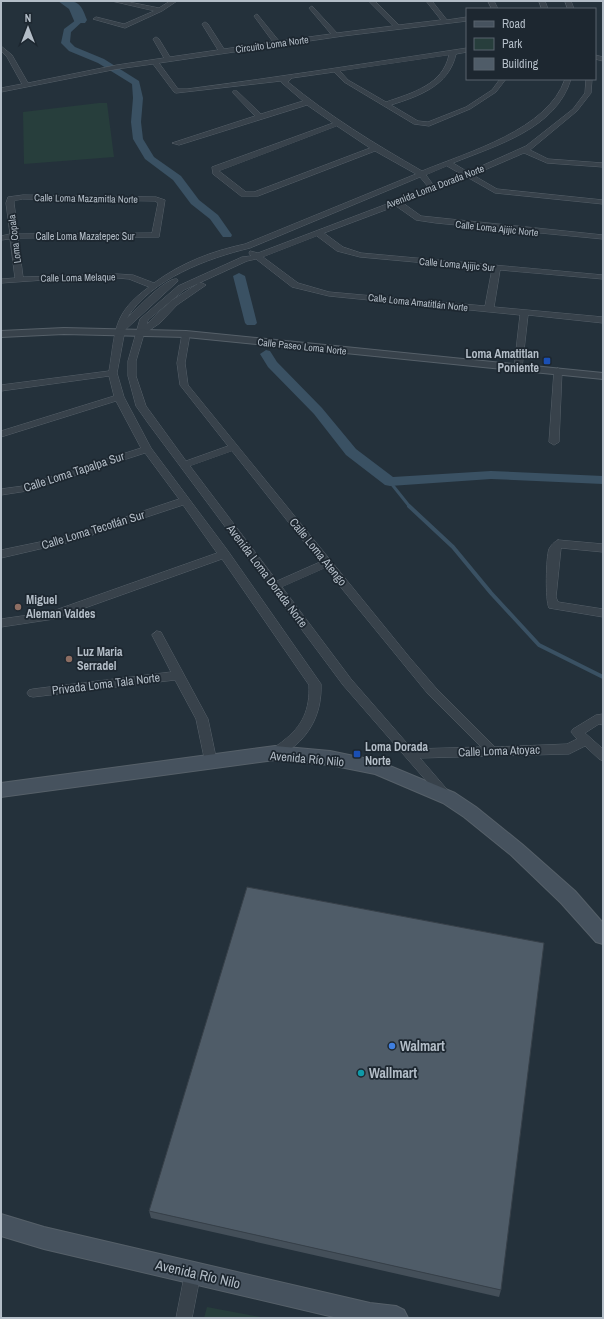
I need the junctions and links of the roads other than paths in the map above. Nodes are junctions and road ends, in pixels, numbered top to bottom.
1 (115, 1) edge
2 (174, 1) edge
3 (372, 1) edge
4 (429, 1) edge
5 (312, 8) dead end
6 (160, 10) junction
7 (257, 16) dead end
8 (96, 19) dead end
9 (466, 19) edge
10 (445, 21) junction
11 (205, 24) dead end
12 (466, 24) edge
13 (397, 27) junction
14 (335, 35) junction
15 (345, 36) junction
16 (156, 39) dead end
17 (278, 44) junction
18 (1, 48) edge
19 (466, 50) edge
20 (453, 51) junction
21 (222, 52) junction
22 (10, 56) junction
23 (1, 58) edge
24 (168, 60) junction
25 (156, 64) junction
26 (335, 69) junction
27 (286, 78) junction
28 (502, 80) edge
29 (568, 80) edge
30 (589, 80) edge
31 (27, 86) junction
32 (1, 90) edge
33 (235, 92) dead end
34 (308, 102) junction
35 (385, 105) junction
36 (260, 117) junction
37 (338, 123) junction
38 (176, 143) dead end
39 (376, 148) junction
40 (524, 150) junction
41 (448, 164) junction
42 (603, 165) edge
43 (422, 174) junction
44 (467, 174) junction
45 (433, 188) junction
46 (12, 199) joint
47 (396, 202) junction
48 (603, 202) edge
49 (318, 232) junction
50 (156, 235) joint
51 (14, 236) junction
52 (603, 237) edge
53 (1, 238) edge
54 (243, 248) junction
55 (254, 257) junction
56 (496, 267) junction
57 (603, 277) edge
58 (19, 279) junction
59 (1, 280) edge
60 (154, 286) junction
61 (489, 309) junction
62 (524, 313) junction
63 (603, 320) edge
64 (119, 332) junction
65 (141, 332) junction
66 (1, 334) edge
67 (186, 334) junction
68 (518, 368) junction
69 (558, 371) junction
70 (113, 373) junction
71 (603, 376) edge
72 (1, 388) edge
73 (119, 397) junction
74 (1, 434) edge
75 (554, 442) dead end
76 (234, 448) junction
77 (147, 449) junction
78 (184, 465) junction
79 (1, 492) edge
80 (184, 501) junction
81 (603, 548) edge
82 (1, 554) edge
83 (224, 554) junction
84 (327, 563) junction
85 (275, 586) junction
86 (603, 613) edge
87 (1, 623) edge
88 (157, 635) dead end
89 (178, 675) junction
90 (33, 693) dead end
91 (603, 721) edge
92 (586, 740) junction
93 (492, 751) junction
94 (275, 753) junction
95 (410, 754) junction
96 (603, 756) edge
97 (211, 762) junction
98 (1, 790) edge
99 (449, 798) junction
100 (603, 936) edge
101 (1, 1225) edge
102 (193, 1272) junction
103 (369, 1316) edge
104 (184, 1318) edge
105 (396, 1318) edge

1 - 6 street
2 - 6 street
3 - 13 street
4 - 10 street
5 - 14 street
6 - 8 street
7 - 17 street
9 - 10 street, Circuito Loma Norte
10 - 13 street, Circuito Loma Norte
11 - 21 street
12 - 15 street, Circuito Loma Norte
13 - 15 street, Circuito Loma Norte
14 - 15 street, Circuito Loma Norte
14 - 17 street, Circuito Loma Norte
15 - 25 street, Circuito Loma Norte
16 - 24 street
17 - 21 street, Circuito Loma Norte
18 - 22 street
19 - 20 street
20 - 26 street
20 - 35 street
21 - 24 street, Circuito Loma Norte
22 - 23 street
22 - 31 street
24 - 25 street, Circuito Loma Norte
25 - 27 street
25 - 31 street, Circuito Loma Norte
26 - 27 street
26 - 35 street
27 - 34 street
28 - 35 street
29 - 41 street, Avenida Loma Dorada Norte
30 - 40 street, Avenida Loma Dorada Norte
31 - 32 street, Circuito Loma Norte
33 - 36 street
34 - 36 street
34 - 37 street
36 - 38 street
37 - 39 street
37 - 39 street
39 - 43 street
40 - 42 street
40 - 44 street, Avenida Loma Dorada Norte
41 - 43 street, Avenida Loma Dorada Norte
41 - 44 street
43 - 45 street
43 - 54 street, Avenida Loma Dorada Norte
44 - 45 street, Avenida Loma Dorada Norte
44 - 48 street
45 - 47 street, Avenida Loma Dorada Norte
46 - 50 street, Calle Loma Mazamitla Norte
46 - 51 street, Loma Copala
47 - 49 street, Avenida Loma Dorada Norte
47 - 52 street, Calle Loma Ajijic Norte
49 - 55 street, Avenida Loma Dorada Norte
49 - 56 street, Calle Loma Ajijic Sur
50 - 51 street, Calle Loma Mazatepec Sur
51 - 53 street, Calle Loma Mazatepec Sur
51 - 58 street, Loma Copala
54 - 55 street, Calle Loma Amatitlán Norte
54 - 60 street, Avenida Loma Dorada Norte
54 - 64 street, Avenida Loma Dorada Norte
55 - 61 street, Calle Loma Amatitlán Norte
55 - 65 street, Avenida Loma Dorada Norte
56 - 57 street, Calle Loma Ajijic Sur
56 - 61 street
58 - 59 street, Calle Loma Melaque
58 - 60 street, Calle Loma Melaque
60 - 64 street, Avenida Loma Dorada Norte
61 - 62 street, Calle Loma Amatitlán Norte
62 - 63 street, Calle Loma Amatitlán Norte
62 - 68 street
64 - 65 street, Calle Paseo Loma Norte
64 - 66 street, Calle Paseo Loma Norte
64 - 70 street, Avenida Loma Dorada Norte
65 - 67 street, Calle Paseo Loma Norte
65 - 78 street, Avenida Loma Dorada Norte
67 - 68 street, Calle Paseo Loma Norte
67 - 76 street, Calle Loma Atengo
68 - 69 street, Calle Paseo Loma Norte
69 - 71 street, Calle Paseo Loma Norte
69 - 75 street
70 - 72 street
70 - 73 street, Avenida Loma Dorada Norte
73 - 74 street
73 - 77 street, Avenida Loma Dorada Norte
76 - 78 street
76 - 84 street, Calle Loma Atengo
77 - 79 street, Calle Loma Tapalpa Sur
77 - 80 street, Avenida Loma Dorada Norte
78 - 85 street, Avenida Loma Dorada Norte
80 - 82 street, Calle Loma Tecotlán Sur
80 - 83 street, Avenida Loma Dorada Norte
81 - 86 street
83 - 87 street
83 - 94 street, Avenida Loma Dorada Norte
84 - 85 street
84 - 93 street, Calle Loma Atengo
85 - 95 street, Avenida Loma Dorada Norte
88 - 89 street
89 - 90 street, Privada Loma Tala Norte
89 - 97 street
91 - 92 street
92 - 93 street, Calle Loma Atoyac
92 - 96 street
93 - 95 street, Calle Loma Atoyac
94 - 97 main road, Avenida Río Nilo
94 - 99 main road, Avenida Río Nilo
95 - 99 street, Avenida Loma Dorada Norte
97 - 98 main road, Avenida Río Nilo
99 - 100 main road, Avenida Río Nilo
101 - 102 main road, Avenida Río Nilo
102 - 103 main road, Avenida Río Nilo
102 - 104 street
103 - 105 main road, Avenida Río Nilo

